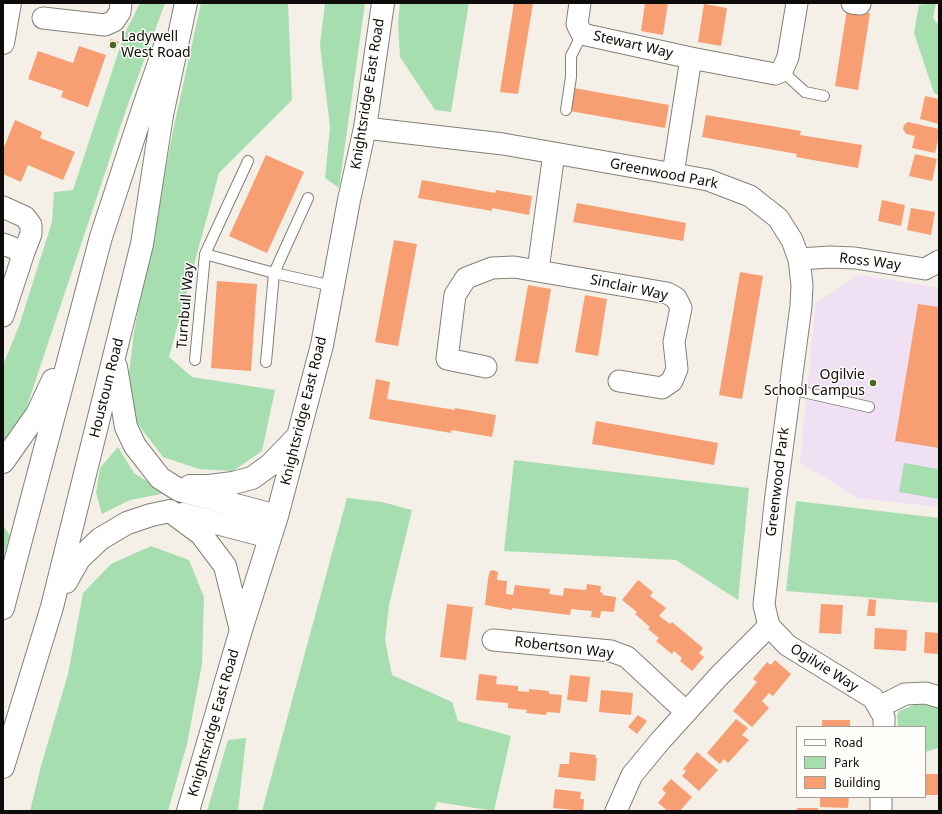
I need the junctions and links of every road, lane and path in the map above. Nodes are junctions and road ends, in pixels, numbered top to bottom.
1 (10, 3) edge
2 (121, 3) edge
3 (181, 3) edge
4 (186, 3) edge
5 (383, 3) edge
6 (580, 3) edge
7 (797, 3) edge
8 (43, 18) dead end
9 (582, 34) junction
10 (3, 43) edge
11 (691, 58) junction
12 (782, 71) junction
13 (824, 96) dead end
14 (566, 110) dead end
15 (365, 128) junction
16 (554, 153) junction
17 (248, 161) dead end
18 (673, 174) junction
19 (308, 198) dead end
20 (3, 207) edge
21 (3, 244) edge
22 (24, 252) junction
23 (205, 254) junction
24 (799, 259) junction
25 (939, 261) edge
26 (538, 270) junction
27 (274, 273) junction
28 (333, 286) junction
29 (3, 316) edge
30 (79, 324) junction
31 (115, 358) junction
32 (195, 360) dead end
33 (266, 362) dead end
34 (486, 367) dead end
35 (619, 381) dead end
36 (790, 389) junction
37 (869, 407) dead end
38 (298, 435) junction
39 (3, 462) edge
40 (160, 478) junction
41 (170, 511) junction
42 (277, 516) junction
43 (270, 537) junction
44 (52, 607) junction
45 (3, 608) edge
46 (769, 626) junction
47 (241, 630) junction
48 (493, 640) dead end
49 (939, 697) edge
50 (686, 712) junction
51 (882, 717) edge
52 (3, 767) edge
53 (881, 798) edge
54 (188, 811) edge
55 (616, 811) edge
56 (881, 811) edge

1 - 10 street
2 - 8 street
3 - 30 street
4 - 31 street, Houstoun Road
5 - 15 street, Knightsridge East Road
6 - 9 street, Stewart Way
7 - 12 street
9 - 11 street, Stewart Way
9 - 14 lane
11 - 12 street, Stewart Way
11 - 18 street, Stewart Way
12 - 13 lane
15 - 16 street, Greenwood Park
15 - 28 street, Knightsridge East Road
16 - 18 street, Greenwood Park
16 - 26 street
17 - 23 lane, Turnbull Way
18 - 24 street, Greenwood Park
19 - 27 lane
20 - 22 street
21 - 22 street
22 - 29 street
23 - 27 lane, Turnbull Way
23 - 32 lane, Turnbull Way
24 - 25 street, Ross Way
24 - 36 street, Greenwood Park
26 - 34 street, Sinclair Way
26 - 35 street, Sinclair Way
27 - 28 lane, Turnbull Way
27 - 33 lane
28 - 38 street, Knightsridge East Road
30 - 39 street
30 - 45 street
31 - 40 street
31 - 44 street, Houstoun Road
36 - 37 lane
36 - 46 street, Greenwood Park
38 - 40 street
38 - 42 street, Knightsridge East Road
40 - 42 street
41 - 43 street
41 - 44 street
41 - 47 street
42 - 43 street, Knightsridge East Road
43 - 47 street, Knightsridge East Road
44 - 52 street, Houstoun Road
46 - 50 street
46 - 51 street, Ogilvie Way
47 - 54 street, Knightsridge East Road
48 - 50 street, Robertson Way
49 - 51 street, Ogilvie Way
50 - 55 street
53 - 56 street

